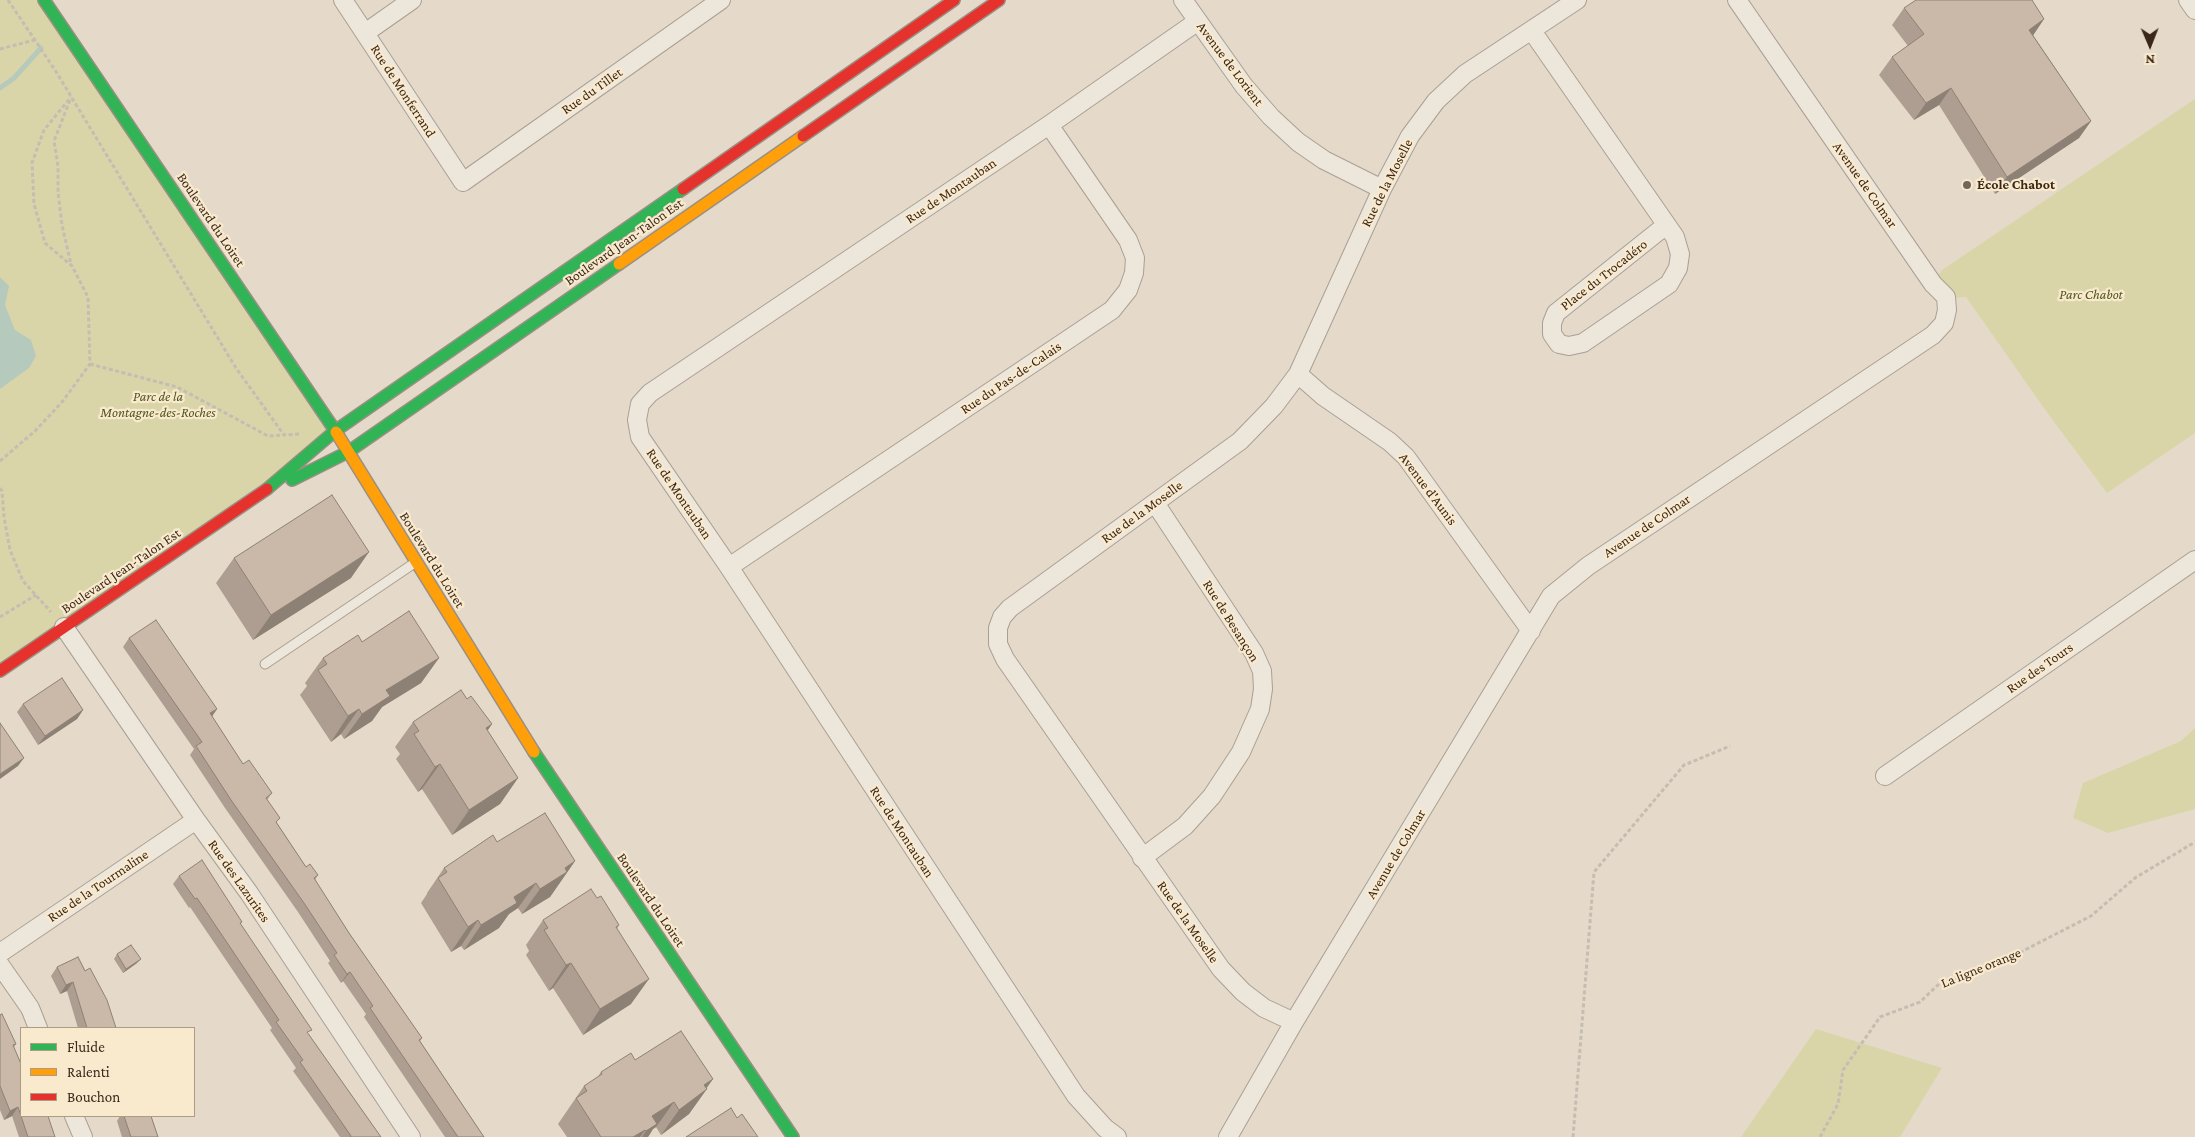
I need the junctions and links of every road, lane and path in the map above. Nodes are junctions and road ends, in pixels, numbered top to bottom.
1 (8, 0) edge
2 (44, 0) edge
3 (343, 0) edge
4 (412, 0) edge
5 (721, 0) edge
6 (954, 0) edge
7 (999, 0) edge
8 (1183, 0) edge
9 (1577, 0) edge
10 (1737, 0) edge
11 (2188, 0) edge
12 (2195, 10) edge
13 (1198, 21) junction
14 (1532, 31) junction
15 (365, 33) junction
16 (34, 38) junction
17 (0, 49) edge
18 (55, 70) junction
19 (71, 97) junction
20 (1049, 125) junction
21 (463, 182) joint
22 (1382, 189) junction
23 (1665, 226) junction
24 (72, 266) junction
25 (90, 364) junction
26 (1298, 374) junction
27 (335, 431) junction
28 (301, 434) dead end
29 (284, 435) junction
30 (348, 452) junction
31 (0, 461) edge
32 (0, 488) edge
33 (259, 496) junction
34 (1155, 503) junction
35 (2195, 560) edge
36 (416, 562) junction
37 (729, 567) junction
38 (36, 595) junction
39 (0, 617) edge
40 (64, 626) junction
41 (1531, 631) junction
42 (265, 664) dead end
43 (0, 671) edge
44 (1730, 746) dead end
45 (1885, 776) dead end
46 (196, 820) junction
47 (2195, 842) edge
48 (1142, 858) junction
49 (0, 953) edge
50 (0, 965) edge
51 (1294, 1022) junction
52 (38, 1027) edge
53 (74, 1117) edge
54 (83, 1137) edge
55 (411, 1137) edge
56 (793, 1137) edge
57 (1117, 1137) edge
58 (1228, 1137) edge
59 (1573, 1137) edge
60 (1820, 1137) edge

1 - 16 path
2 - 27 street, Boulevard du Loiret
3 - 15 street, Rue de Monferrand
4 - 15 street
5 - 21 street, Rue du Tillet
6 - 27 street, Boulevard Jean-Talon Est
7 - 30 street, Boulevard Jean-Talon Est
8 - 13 street, Avenue de Lorient
9 - 14 street, Rue de la Moselle
10 - 41 street, Avenue de Colmar
11 - 12 street
13 - 20 street, Rue de Montauban
13 - 22 street, Avenue de Lorient
14 - 22 street, Rue de la Moselle
14 - 23 street, Place du Trocadéro
15 - 21 street, Rue de Monferrand
16 - 17 path
16 - 18 path
16 - 18 path
18 - 19 path
19 - 24 path
19 - 24 path
19 - 29 path
20 - 37 street, Rue du Pas-de-Calais
20 - 37 street, Rue de Montauban
22 - 26 street, Rue de la Moselle
23 - 23 street, Place du Trocadéro
24 - 25 path
25 - 29 path
25 - 31 path
26 - 34 street, Rue de la Moselle
26 - 41 street, Avenue d'Aunis
27 - 30 street, Boulevard du Loiret
27 - 33 street, Boulevard Jean-Talon Est
28 - 29 path
30 - 33 street, Boulevard Jean-Talon Est
30 - 36 street, Boulevard du Loiret
32 - 38 path
33 - 40 street, Boulevard Jean-Talon Est
34 - 48 street, Rue de Besançon
34 - 48 street, Rue de la Moselle
35 - 45 street, Rue des Tours
36 - 42 lane
36 - 56 street, Boulevard du Loiret
37 - 57 street, Rue de Montauban
38 - 39 path
38 - 40 path
40 - 43 street, Boulevard Jean-Talon Est
40 - 46 street, Rue des Lazurites
41 - 51 street, Avenue de Colmar
44 - 59 path
46 - 49 street, Rue de la Tourmaline
46 - 55 street, Rue des Lazurites
47 - 60 path, La ligne orange
48 - 51 street, Rue de la Moselle
50 - 52 street
51 - 58 street, Avenue de Colmar
53 - 54 street

